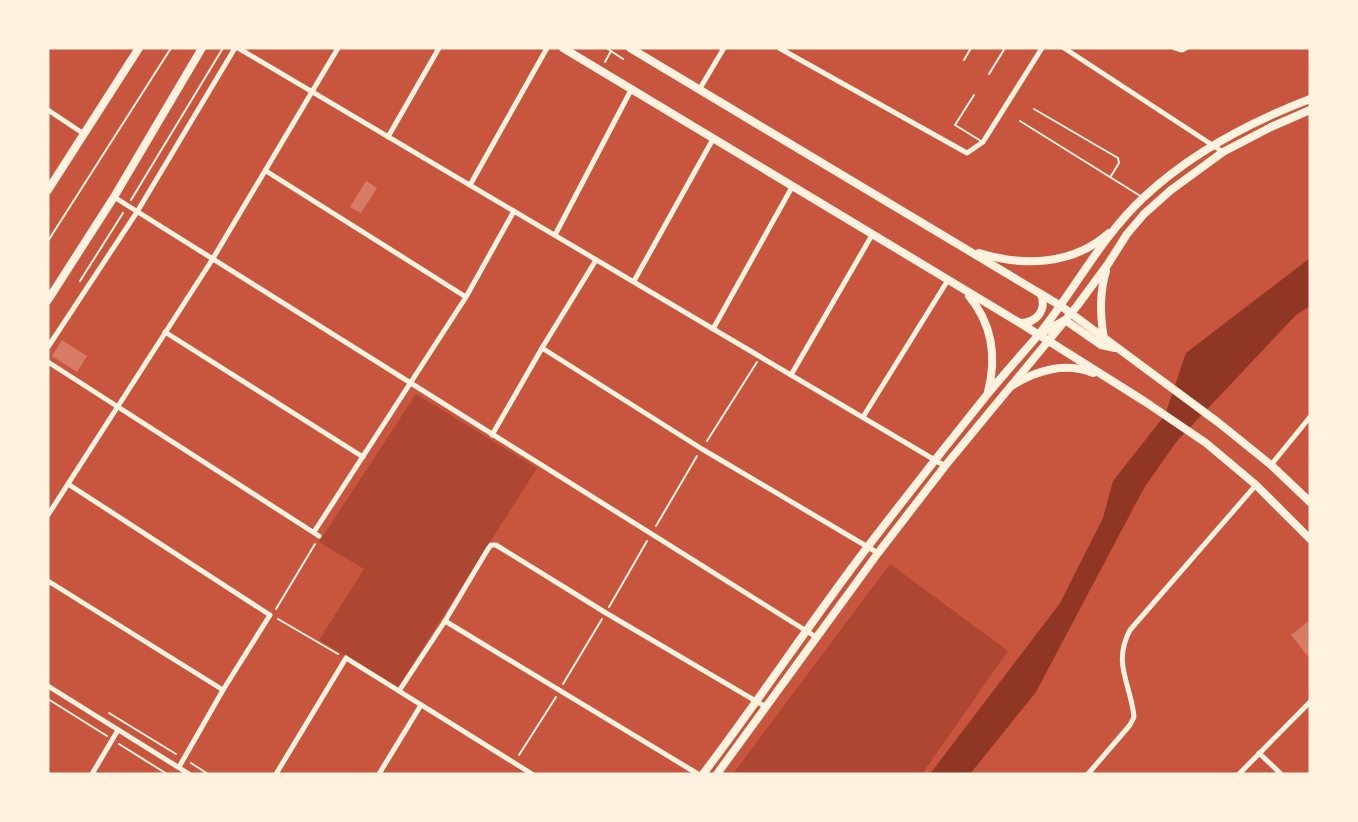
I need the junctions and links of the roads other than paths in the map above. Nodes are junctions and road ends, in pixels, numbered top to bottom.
1 (139, 48) edge
2 (171, 48) edge
3 (202, 48) edge
4 (237, 48) edge
5 (338, 48) edge
6 (440, 48) edge
7 (547, 48) edge
8 (563, 48) edge
9 (630, 48) edge
10 (724, 48) edge
11 (779, 48) edge
12 (971, 48) edge
13 (1005, 48) edge
14 (1042, 48) edge
15 (1064, 48) edge
16 (1175, 48) edge
17 (1186, 48) edge
18 (964, 60) dead end
19 (989, 74) dead end
20 (631, 90) junction
21 (699, 90) junction
22 (314, 91) junction
23 (974, 95) dead end
24 (1310, 99) edge
25 (1034, 109) dead end
26 (48, 110) edge
27 (1310, 110) edge
28 (1020, 121) dead end
29 (84, 134) junction
30 (388, 137) junction
31 (713, 139) junction
32 (983, 142) junction
33 (1214, 145) junction
34 (1223, 152) junction
35 (266, 171) junction
36 (1110, 176) junction
37 (470, 185) junction
38 (792, 187) junction
39 (48, 190) edge
40 (114, 197) junction
41 (1144, 198) junction
42 (514, 211) junction
43 (137, 212) junction
44 (1119, 224) junction
45 (555, 235) junction
46 (872, 235) junction
47 (953, 241) junction
48 (48, 242) edge
49 (213, 260) junction
50 (596, 260) junction
51 (1108, 264) junction
52 (948, 280) junction
53 (634, 281) junction
54 (964, 290) junction
55 (1041, 294) junction
56 (466, 297) junction
57 (48, 300) edge
58 (1061, 306) junction
59 (1071, 313) junction
60 (1065, 320) junction
61 (1020, 323) junction
62 (713, 329) junction
63 (165, 332) junction
64 (1038, 335) junction
65 (1104, 339) junction
66 (1048, 340) junction
67 (48, 347) edge
68 (542, 348) junction
69 (1117, 348) junction
70 (48, 362) edge
71 (791, 375) junction
72 (1106, 378) junction
73 (410, 385) junction
74 (987, 395) junction
75 (999, 399) junction
76 (117, 408) junction
77 (863, 417) junction
78 (1310, 417) edge
79 (492, 435) junction
80 (363, 457) junction
81 (936, 460) junction
82 (1271, 465) junction
83 (945, 466) junction
84 (69, 484) junction
85 (1256, 485) junction
86 (1310, 502) edge
87 (48, 515) edge
88 (1310, 539) edge
89 (868, 547) junction
90 (878, 553) junction
91 (48, 581) edge
92 (445, 621) junction
93 (806, 630) junction
94 (816, 638) junction
95 (48, 686) edge
96 (223, 690) junction
97 (399, 691) junction
98 (758, 702) junction
99 (1310, 702) edge
100 (421, 705) junction
101 (766, 707) junction
102 (118, 730) junction
103 (1259, 753) junction
104 (179, 767) junction
105 (92, 774) edge
106 (189, 774) edge
107 (276, 774) edge
108 (379, 774) edge
109 (532, 774) edge
110 (701, 774) edge
111 (717, 774) edge
112 (1088, 774) edge
113 (1239, 774) edge
114 (1281, 774) edge

1 - 29 main road
2 - 48 lane
3 - 40 main road
4 - 22 street
4 - 43 street
5 - 22 street
6 - 30 street
7 - 37 street
8 - 20 main road
9 - 21 main road
10 - 21 street
11 - 32 street
12 - 18 lane
13 - 19 lane
14 - 32 street
15 - 33 street
16 - 17 street
20 - 31 main road
20 - 45 street
21 - 47 main road
22 - 30 street
22 - 35 street
23 - 32 lane
24 - 33 main road
25 - 36 lane
26 - 29 street
27 - 34 main road
28 - 36 lane
29 - 39 main road
30 - 37 street
31 - 38 main road
31 - 53 street
33 - 34 street
33 - 41 main road
34 - 51 main road
35 - 49 street
35 - 56 street
36 - 41 lane
37 - 42 street
38 - 46 main road
38 - 62 street
40 - 43 street
40 - 57 main road
41 - 44 main road
42 - 45 street
42 - 56 street
43 - 49 street
43 - 67 street
44 - 47 main road
44 - 58 main road
45 - 50 street
46 - 52 main road
46 - 71 street
47 - 55 main road
49 - 63 street
49 - 73 street
50 - 53 street
50 - 68 street
51 - 59 main road
51 - 65 main road
52 - 54 main road
52 - 77 street
53 - 62 street
54 - 61 main road
54 - 74 main road
55 - 58 main road
55 - 61 main road
56 - 73 street
58 - 59 main road
58 - 64 main road
59 - 60 main road
59 - 65 main road
60 - 64 main road
60 - 66 main road
60 - 69 main road
61 - 64 main road
62 - 71 street
63 - 76 street
63 - 80 street
64 - 66 main road
64 - 74 main road
65 - 69 main road
66 - 72 main road
66 - 75 main road
68 - 79 street
68 - 89 street
69 - 82 main road
70 - 76 street
71 - 77 street
72 - 75 main road
72 - 85 main road
73 - 79 street
73 - 80 street
74 - 81 main road
75 - 83 main road
76 - 80 street
76 - 84 street
77 - 81 street
78 - 82 street
79 - 93 street
81 - 83 street
81 - 89 main road
82 - 86 main road
83 - 90 main road
84 - 87 street
84 - 96 street
85 - 88 main road
85 - 112 street
89 - 90 street
89 - 93 main road
90 - 94 main road
91 - 96 street
92 - 97 street
92 - 98 street
92 - 110 street
93 - 94 street
93 - 98 main road
94 - 101 main road
95 - 102 street
96 - 104 street
97 - 100 street
97 - 107 street
98 - 101 street
98 - 110 main road
99 - 103 street
100 - 108 street
100 - 109 street
101 - 111 main road
102 - 104 street
102 - 105 street
103 - 113 street
103 - 114 street
104 - 106 street

